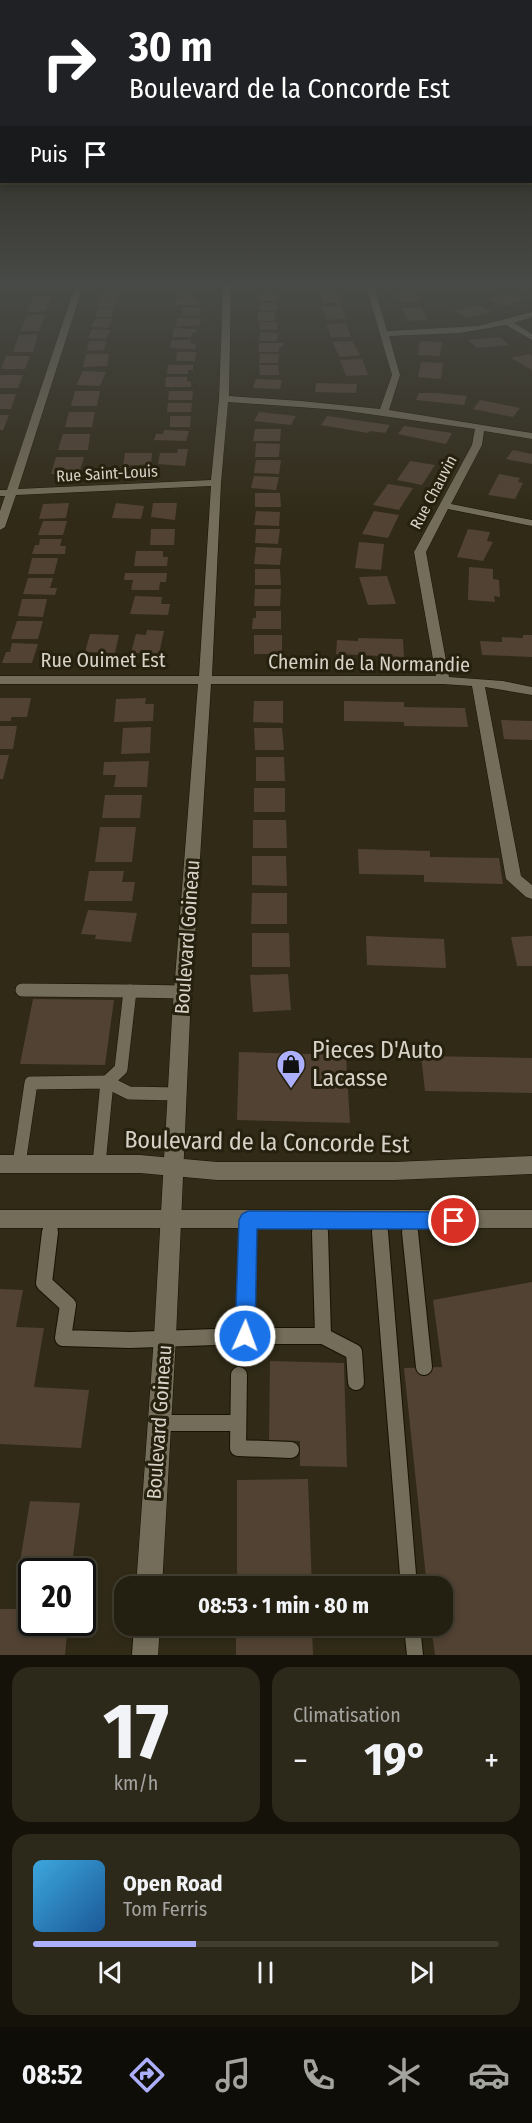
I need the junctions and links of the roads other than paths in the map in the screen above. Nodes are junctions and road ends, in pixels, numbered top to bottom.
1 (52, 363) edge
2 (225, 363) edge
3 (393, 363) edge
4 (224, 399) junction
5 (383, 413) junction
6 (480, 426) junction
7 (532, 436) edge
8 (216, 483) junction
9 (6, 493) edge
10 (447, 506) junction
11 (532, 523) edge
12 (0, 527) edge
13 (0, 680) edge
14 (205, 680) junction
15 (442, 680) junction
16 (478, 684) junction
17 (532, 691) edge
18 (532, 893) edge
19 (22, 990) dead end
20 (130, 991) junction
21 (183, 992) junction
22 (107, 1082) junction
23 (177, 1094) junction
24 (9, 1164) edge
25 (99, 1164) junction
26 (173, 1166) junction
27 (532, 1166) edge
28 (0, 1219) edge
29 (52, 1219) junction
30 (171, 1220) junction
31 (248, 1220) junction
32 (532, 1220) edge
33 (321, 1221) junction
34 (379, 1221) junction
35 (409, 1221) junction
36 (245, 1336) junction
37 (323, 1336) junction
38 (165, 1337) junction
39 (424, 1367) dead end
40 (239, 1375) dead end
41 (356, 1382) dead end
42 (159, 1423) junction
43 (238, 1423) junction
44 (291, 1450) dead end
45 (150, 1576) edge
46 (408, 1576) edge
47 (146, 1636) edge
48 (413, 1636) edge
49 (145, 1655) edge
50 (415, 1655) edge

1 - 9 street
2 - 4 street, Boulevard Goineau
3 - 5 street
4 - 5 street
4 - 8 street, Boulevard Goineau
5 - 6 street
6 - 7 street
6 - 10 street, Rue Chauvin
8 - 9 street, Rue Saint-Louis
8 - 14 street, Boulevard Goineau
9 - 12 street
10 - 11 street
10 - 15 street, Rue Chauvin
13 - 14 street, Rue Ouimet Est
14 - 15 street, Chemin de la Normandie
14 - 21 street, Boulevard Goineau
15 - 16 street, Chemin de la Normandie
16 - 17 street, Chemin de la Normandie
16 - 18 street
19 - 20 lane
20 - 21 lane
20 - 22 lane
21 - 23 street, Boulevard Goineau
22 - 23 lane
22 - 24 lane
22 - 25 lane
23 - 26 street, Boulevard Goineau
24 - 25 street, Boulevard de la Concorde Est
25 - 26 street, Boulevard de la Concorde Est
26 - 27 street, Boulevard de la Concorde Est
26 - 30 street, Boulevard Goineau
28 - 29 street
29 - 30 street
29 - 38 lane
30 - 31 street
30 - 38 street, Boulevard Goineau
31 - 33 street
31 - 36 lane
32 - 35 street
33 - 34 street
33 - 37 lane
34 - 35 street
34 - 46 lane
35 - 39 lane
36 - 37 lane
36 - 38 lane
37 - 41 lane
38 - 42 street, Boulevard Goineau
40 - 43 lane
42 - 43 lane
42 - 45 street, Boulevard Goineau
43 - 44 lane
47 - 49 street
48 - 50 lane

